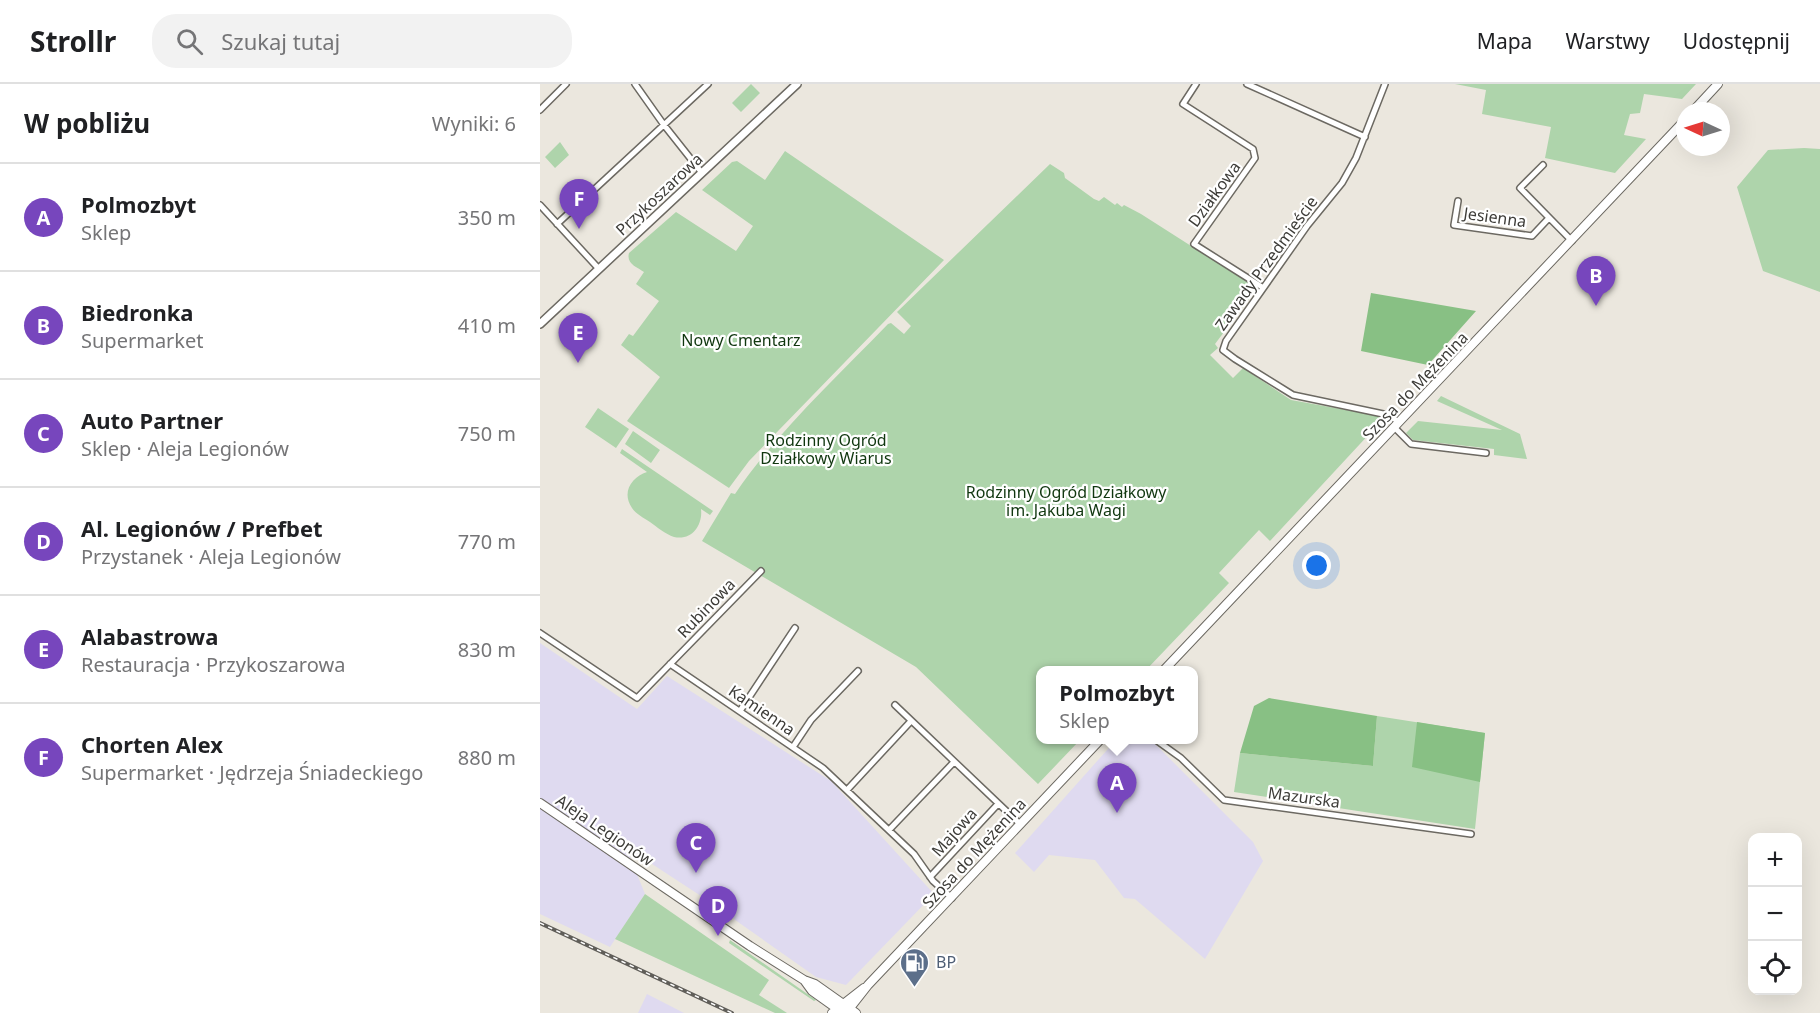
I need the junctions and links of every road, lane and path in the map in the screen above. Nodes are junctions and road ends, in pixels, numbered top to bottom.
1 (566, 84) edge
2 (634, 84) edge
3 (708, 84) edge
4 (797, 84) edge
5 (1196, 84) edge
6 (1247, 84) edge
7 (1386, 84) edge
8 (1718, 84) edge
9 (1701, 102) edge
10 (540, 110) edge
11 (664, 125) junction
12 (1676, 130) edge
13 (1365, 136) junction
14 (1543, 165) dead end
15 (702, 173) junction
16 (1458, 201) dead end
17 (540, 205) edge
18 (1549, 218) junction
19 (557, 224) junction
20 (1572, 241) junction
21 (598, 269) junction
22 (1262, 288) junction
23 (540, 324) edge
24 (1396, 425) junction
25 (1486, 453) dead end
26 (761, 571) dead end
27 (795, 628) dead end
28 (540, 633) edge
29 (670, 664) junction
30 (1168, 666) edge
31 (858, 671) dead end
32 (894, 705) dead end
33 (740, 711) junction
34 (911, 721) junction
35 (1096, 744) edge
36 (1162, 744) edge
37 (794, 747) junction
38 (954, 762) junction
39 (847, 790) junction
40 (540, 803) edge
41 (998, 804) junction
42 (1020, 824) junction
43 (889, 830) junction
44 (1471, 834) dead end
45 (930, 877) junction
46 (952, 898) junction
47 (843, 1010) edge

1 - 10 street
2 - 11 street
3 - 11 street
4 - 15 street, Przykoszarowa
5 - 22 street, Działkowa
6 - 13 street
7 - 13 street, Zawady Przedmieście
8 - 9 main road
11 - 15 street
11 - 19 street
12 - 20 main road, Szosa do Mężenina
13 - 22 street, Zawady Przedmieście
14 - 18 street
15 - 21 street, Przykoszarowa
16 - 18 street, Jesienna
17 - 19 street
18 - 20 street
19 - 21 street
20 - 24 main road, Szosa do Mężenina
21 - 23 street, Przykoszarowa
22 - 24 street, Zawady Przedmieście
24 - 25 street
24 - 30 main road, Szosa do Mężenina
26 - 29 street, Rubinowa
27 - 33 street
28 - 29 street
29 - 33 street, Kamienna
31 - 37 street
32 - 34 street, Majowa
33 - 37 street, Kamienna
34 - 38 street, Majowa
34 - 39 street
35 - 42 main road, Szosa do Mężenina
36 - 44 street, Mazurska
37 - 39 street, Kamienna
38 - 41 street, Majowa
38 - 43 street
39 - 43 street, Kamienna
40 - 47 main road, Aleja Legionów
41 - 42 street, Majowa
41 - 45 street, Majowa
42 - 46 main road, Szosa do Mężenina
43 - 45 street, Kamienna
45 - 46 street, Kamienna
46 - 47 main road, Szosa do Mężenina

